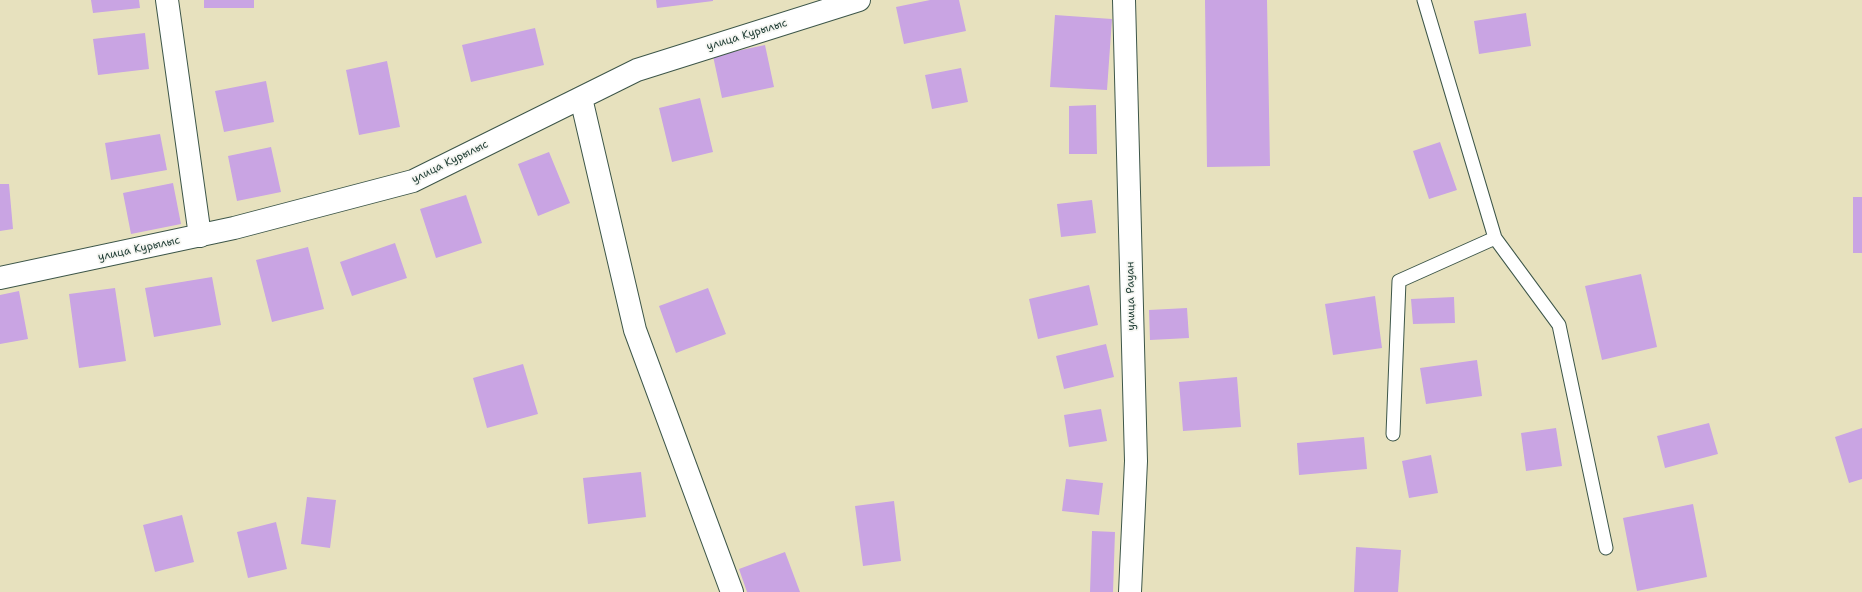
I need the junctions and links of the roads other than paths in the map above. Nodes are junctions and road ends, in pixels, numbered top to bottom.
1 (167, 0) edge
2 (859, 0) edge
3 (1124, 0) edge
4 (1424, 0) edge
5 (581, 98) junction
6 (200, 236) junction
7 (1495, 238) junction
8 (0, 278) edge
9 (1393, 434) dead end
10 (1606, 548) dead end
11 (732, 592) edge
12 (1130, 592) edge

1 - 6 street
2 - 5 street, улица Курылыс
3 - 12 street, улица Рауан
4 - 7 lane
5 - 6 street, улица Курылыс
5 - 11 street
6 - 8 street, улица Курылыс
7 - 9 lane
7 - 10 lane

